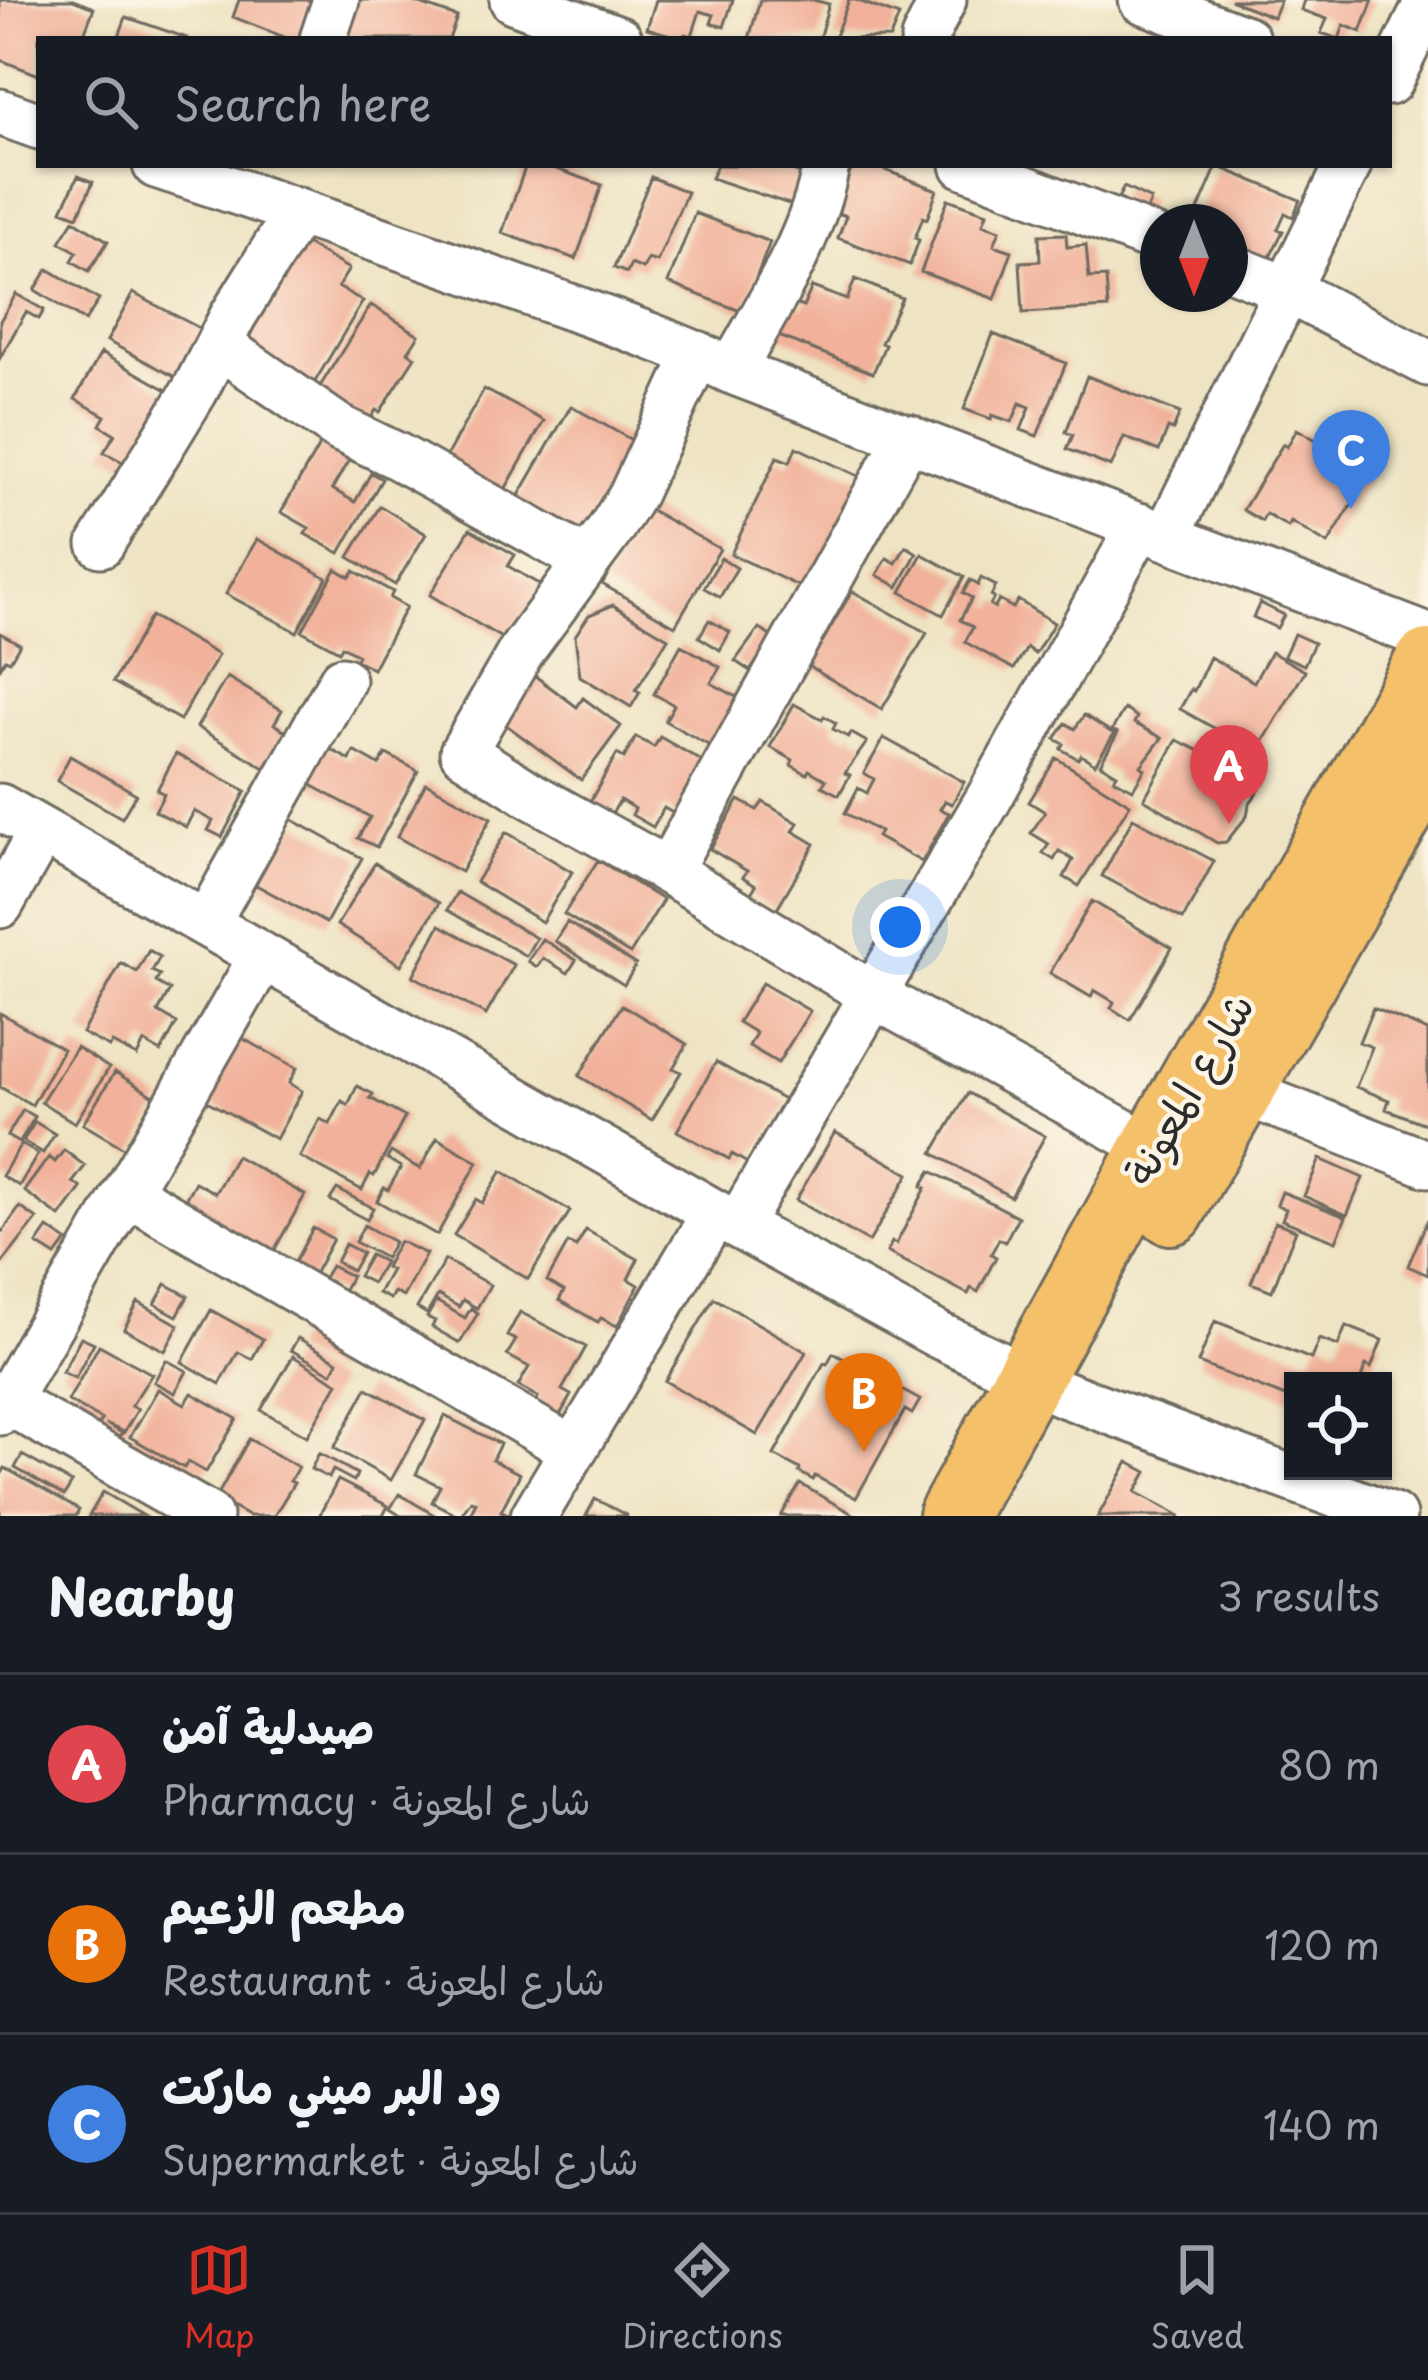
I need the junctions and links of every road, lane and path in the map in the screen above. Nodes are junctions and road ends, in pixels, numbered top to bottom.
1 (336, 0) edge
2 (513, 0) edge
3 (943, 0) edge
4 (1142, 0) edge
5 (1428, 2) edge
6 (324, 36) edge
7 (611, 36) edge
8 (925, 36) edge
9 (1238, 36) edge
10 (1392, 76) edge
11 (0, 112) edge
12 (36, 125) edge
13 (170, 168) edge
14 (825, 168) edge
15 (972, 168) edge
16 (1347, 168) edge
17 (282, 193) edge
18 (1140, 232) edge
19 (1248, 274) edge
20 (1288, 290) junction
21 (219, 345) junction
22 (715, 362) junction
23 (1428, 363) edge
24 (908, 436) junction
25 (1154, 531) junction
26 (101, 544) dead end
27 (587, 561) junction
28 (1428, 637) edge
29 (1428, 662) edge
30 (342, 680) dead end
31 (1428, 763) edge
32 (0, 807) edge
33 (42, 831) junction
34 (668, 871) junction
35 (0, 905) edge
36 (206, 924) junction
37 (262, 957) junction
38 (874, 995) junction
39 (1241, 1091) junction
40 (1154, 1149) junction
41 (1428, 1163) edge
42 (128, 1193) junction
43 (727, 1219) junction
44 (1045, 1385) junction
45 (2, 1403) edge
46 (573, 1450) junction
47 (209, 1516) edge
48 (533, 1516) edge
49 (952, 1516) edge
50 (998, 1516) edge
51 (1393, 1516) edge

1 - 6 street
2 - 7 street
3 - 8 street
4 - 9 street
5 - 10 street
11 - 12 street
13 - 17 street
14 - 22 street
15 - 18 street
16 - 20 street
17 - 21 street
17 - 22 street
19 - 20 street
20 - 23 street
20 - 25 street
21 - 26 street
21 - 27 street
22 - 24 street
22 - 27 street
24 - 25 street
24 - 34 street
25 - 28 street
25 - 38 street
27 - 34 street
29 - 40 highway, شارع المعونة
30 - 36 street
31 - 39 highway, شارع المعونة
32 - 33 street
33 - 35 street
33 - 36 street
34 - 38 street
36 - 37 street
37 - 42 street
37 - 43 street
38 - 40 street
38 - 43 street
39 - 41 street
39 - 44 highway, شارع المعونة
40 - 44 highway, شارع المعونة
42 - 45 street
42 - 46 street
43 - 44 street
43 - 46 street
44 - 49 highway, شارع المعونة
44 - 50 highway, شارع المعونة
44 - 51 street
45 - 47 street
46 - 48 street

